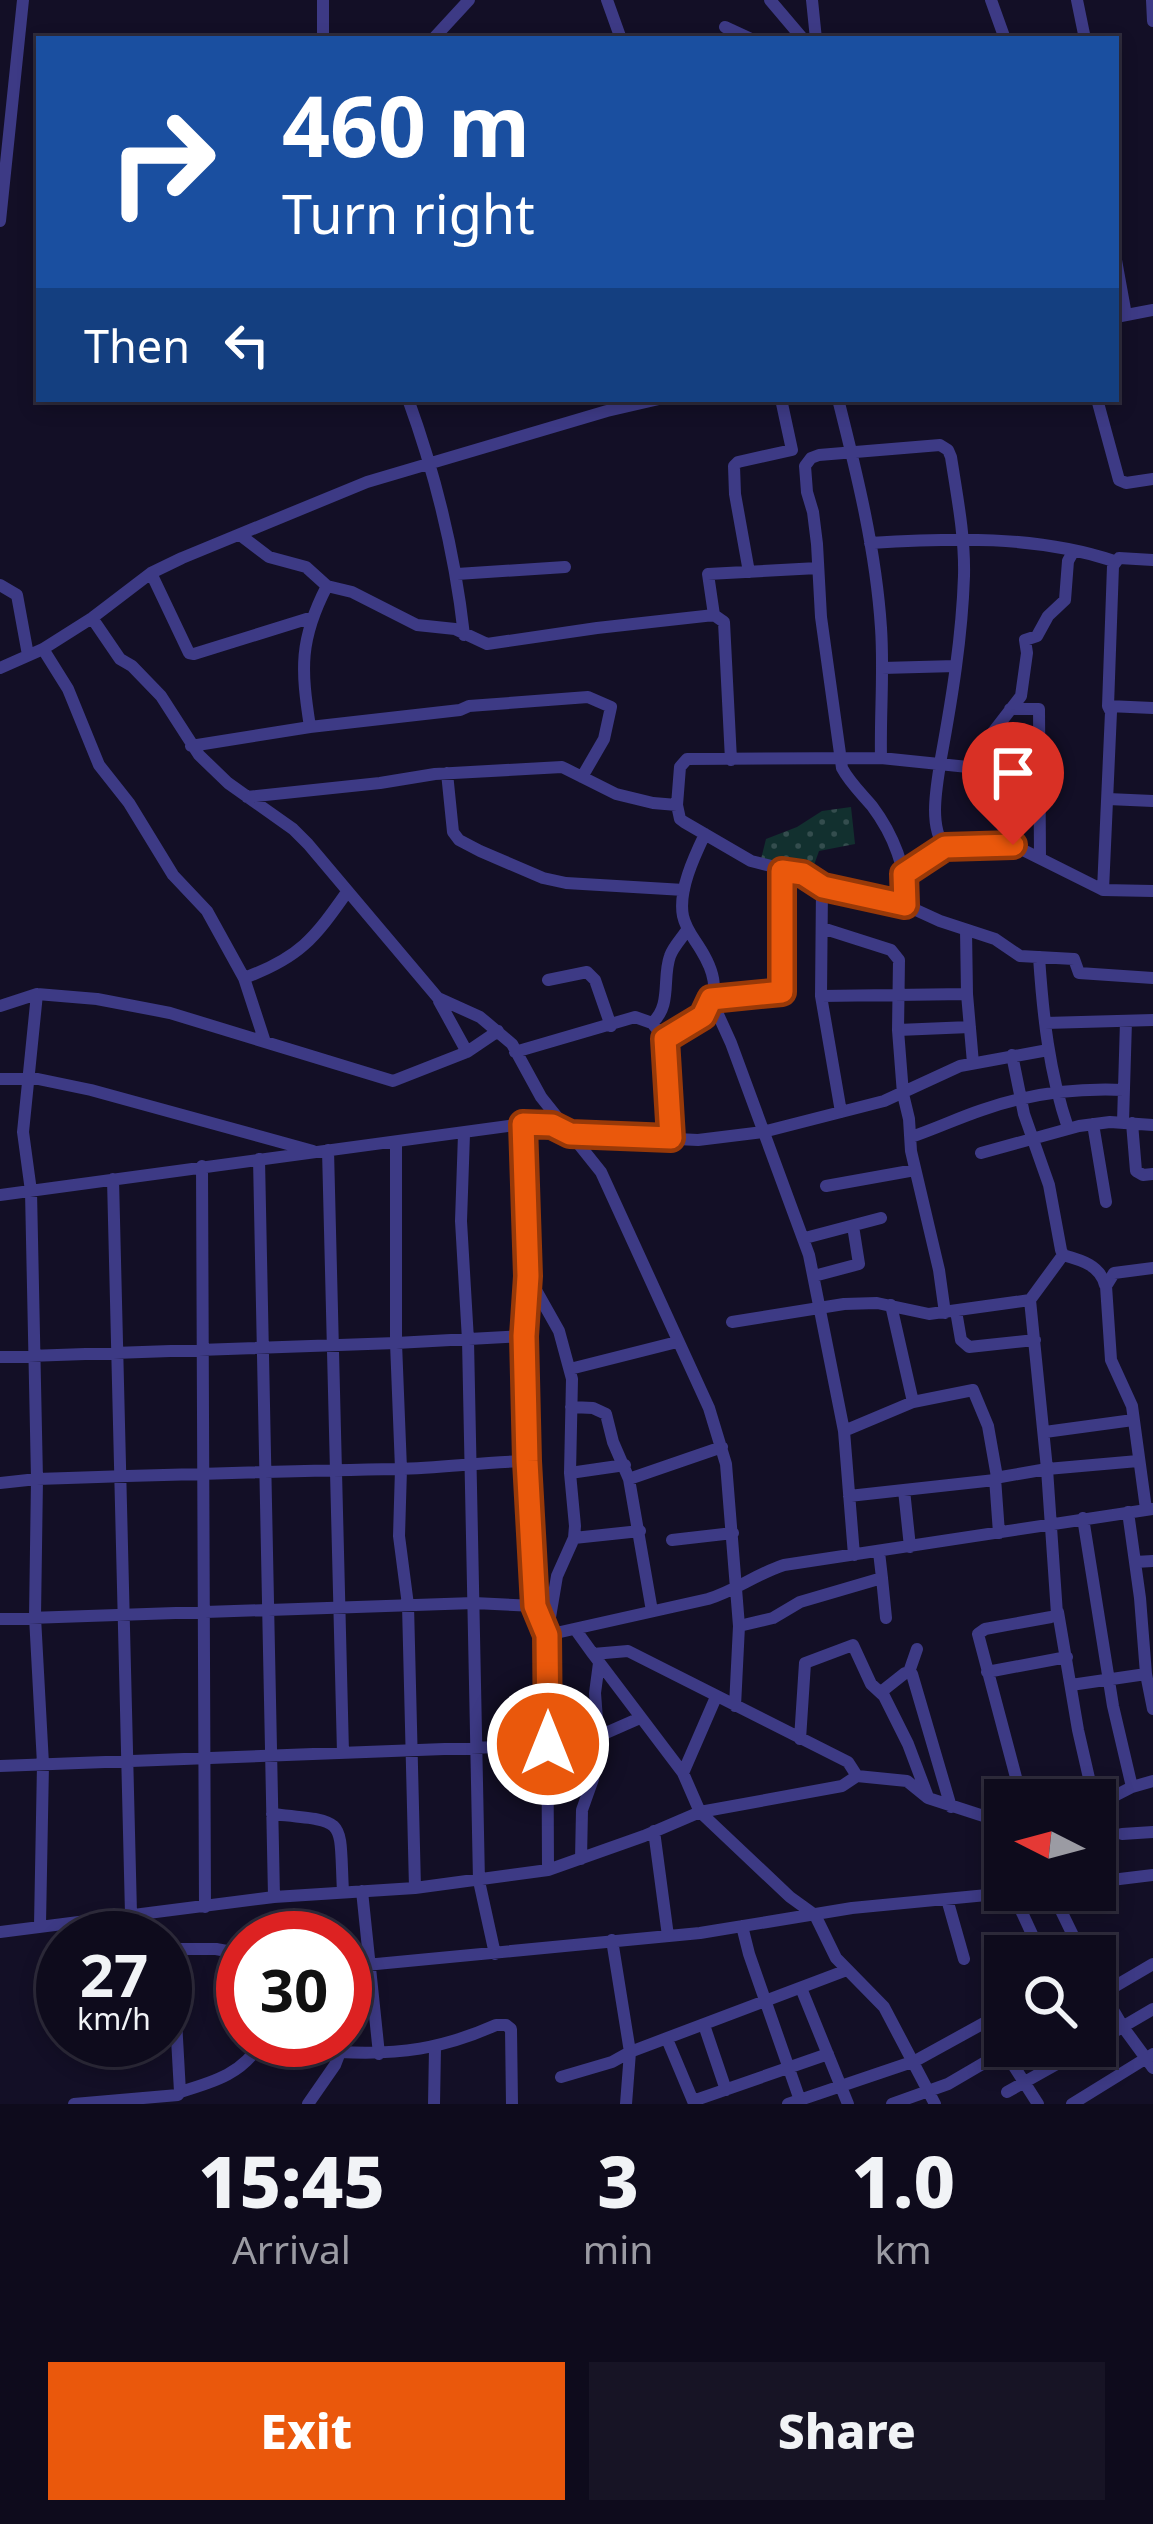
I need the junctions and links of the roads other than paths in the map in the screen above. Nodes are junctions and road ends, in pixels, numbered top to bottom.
1 (23, 0) edge
2 (323, 0) edge
3 (469, 0) edge
4 (607, 0) edge
5 (770, 0) edge
6 (812, 0) edge
7 (991, 0) edge
8 (1077, 0) edge
9 (1152, 0) edge
10 (1153, 21) edge
11 (725, 27) dead end
12 (323, 36) edge
13 (437, 36) edge
14 (619, 36) edge
15 (745, 36) edge
16 (800, 36) edge
17 (816, 36) edge
18 (1004, 36) edge
19 (1084, 36) edge
20 (0, 220) edge
21 (1151, 312) edge
22 (1121, 316) edge
23 (409, 402) edge
24 (646, 402) edge
25 (782, 402) edge
26 (839, 402) edge
27 (1097, 402) edge
28 (851, 451) junction
29 (431, 462) junction
30 (1153, 479) edge
31 (240, 536) junction
32 (961, 539) junction
33 (870, 543) junction
34 (1073, 552) junction
35 (1153, 560) edge
36 (1114, 561) junction
37 (565, 567) dead end
38 (818, 568) junction
39 (749, 572) junction
40 (152, 573) junction
41 (457, 574) junction
42 (0, 585) edge
43 (327, 586) junction
44 (714, 615) junction
45 (313, 617) junction
46 (92, 618) junction
47 (464, 635) junction
48 (43, 650) junction
49 (28, 655) junction
50 (956, 666) junction
51 (0, 668) edge
52 (882, 668) junction
53 (1108, 706) junction
54 (1153, 708) edge
55 (1010, 709) junction
56 (310, 727) junction
57 (191, 746) junction
58 (881, 758) junction
59 (842, 759) junction
60 (731, 760) junction
61 (940, 765) junction
62 (975, 770) junction
63 (447, 773) junction
64 (582, 777) junction
65 (247, 797) junction
66 (1108, 799) junction
67 (1153, 801) edge
68 (677, 805) junction
69 (705, 834) junction
70 (1013, 845) junction
71 (945, 847) junction
72 (1040, 857) junction
73 (782, 871) junction
74 (904, 874) junction
75 (823, 887) junction
76 (684, 890) junction
77 (1103, 890) junction
78 (1153, 891) edge
79 (347, 892) junction
80 (905, 905) junction
81 (822, 928) junction
82 (966, 929) junction
83 (687, 930) junction
84 (1039, 957) junction
85 (244, 978) junction
86 (1153, 978) edge
87 (548, 980) dead end
88 (37, 994) junction
89 (967, 994) junction
90 (821, 996) junction
91 (898, 996) junction
92 (438, 998) junction
93 (711, 999) junction
94 (0, 1006) edge
95 (1153, 1020) edge
96 (1126, 1021) junction
97 (1046, 1023) junction
98 (652, 1024) junction
99 (610, 1026) junction
100 (970, 1027) junction
101 (898, 1030) junction
102 (498, 1031) junction
103 (665, 1039) junction
104 (265, 1042) junction
105 (1048, 1050) junction
106 (467, 1052) junction
107 (515, 1052) junction
108 (1012, 1055) junction
109 (973, 1063) junction
110 (26, 1078) junction
111 (0, 1079) edge
112 (1124, 1090) junction
113 (903, 1094) junction
114 (1056, 1094) junction
115 (1021, 1100) junction
116 (841, 1112) junction
117 (1128, 1122) junction
118 (523, 1124) junction
119 (1093, 1124) junction
120 (1153, 1124) edge
121 (1068, 1128) junction
122 (763, 1132) junction
123 (464, 1134) junction
124 (570, 1134) junction
125 (911, 1137) junction
126 (671, 1138) junction
127 (1034, 1139) junction
128 (396, 1142) junction
129 (323, 1151) junction
130 (981, 1153) dead end
131 (259, 1159) junction
132 (202, 1166) junction
133 (915, 1170) junction
134 (1153, 1174) edge
135 (113, 1179) junction
136 (826, 1186) dead end
137 (31, 1191) junction
138 (0, 1195) edge
139 (1106, 1202) dead end
140 (880, 1218) dead end
141 (853, 1226) junction
142 (805, 1238) junction
143 (1064, 1255) junction
144 (1153, 1268) edge
145 (528, 1276) junction
146 (814, 1276) junction
147 (1106, 1286) junction
148 (1030, 1300) junction
149 (891, 1305) junction
150 (820, 1307) junction
151 (950, 1312) junction
152 (732, 1322) dead end
153 (524, 1336) junction
154 (468, 1340) junction
155 (1035, 1340) junction
156 (677, 1342) junction
157 (396, 1343) junction
158 (333, 1345) junction
159 (263, 1347) junction
160 (202, 1350) junction
161 (118, 1353) junction
162 (35, 1356) junction
163 (0, 1357) edge
164 (570, 1369) junction
165 (914, 1402) junction
166 (571, 1407) junction
167 (1133, 1420) junction
168 (844, 1431) junction
169 (1045, 1432) junction
170 (722, 1447) junction
171 (1138, 1460) junction
172 (527, 1461) junction
173 (471, 1462) junction
174 (336, 1468) junction
175 (1047, 1468) junction
176 (401, 1469) junction
177 (265, 1470) junction
178 (627, 1472) junction
179 (203, 1473) junction
180 (570, 1473) junction
181 (121, 1476) junction
182 (996, 1478) junction
183 (37, 1479) junction
184 (0, 1483) edge
185 (904, 1490) junction
186 (849, 1496) junction
187 (1149, 1509) edge
188 (1128, 1511) junction
189 (1083, 1518) junction
190 (1051, 1525) junction
191 (640, 1531) junction
192 (734, 1533) junction
193 (999, 1533) junction
194 (574, 1538) junction
195 (672, 1540) dead end
196 (910, 1547) junction
197 (880, 1552) junction
198 (854, 1556) junction
199 (1135, 1562) junction
200 (1153, 1562) edge
201 (882, 1578) junction
202 (737, 1588) junction
203 (474, 1603) junction
204 (407, 1605) junction
205 (535, 1606) junction
206 (340, 1608) junction
207 (268, 1610) junction
208 (652, 1611) junction
209 (204, 1612) junction
210 (1058, 1612) junction
211 (124, 1615) junction
212 (35, 1617) junction
213 (886, 1618) dead end
214 (0, 1619) edge
215 (739, 1626) junction
216 (575, 1629) junction
217 (547, 1635) junction
218 (917, 1648) dead end
219 (1149, 1653) edge
220 (1066, 1657) junction
221 (596, 1658) junction
222 (909, 1672) junction
223 (987, 1672) junction
224 (1146, 1675) junction
225 (1108, 1679) junction
226 (1071, 1685) junction
227 (880, 1692) junction
228 (716, 1697) junction
229 (735, 1706) junction
230 (1152, 1706) edge
231 (640, 1718) junction
232 (599, 1736) junction
233 (800, 1739) junction
234 (548, 1744) junction
235 (477, 1748) junction
236 (411, 1750) junction
237 (344, 1753) junction
238 (270, 1756) junction
239 (204, 1758) junction
240 (127, 1761) junction
241 (43, 1764) junction
242 (0, 1766) edge
243 (682, 1773) junction
244 (857, 1776) junction
245 (1016, 1779) edge
246 (1090, 1779) edge
247 (1153, 1780) edge
248 (1132, 1787) junction
249 (1116, 1794) edge
250 (928, 1798) junction
251 (951, 1807) junction
252 (700, 1812) junction
253 (272, 1814) junction
254 (984, 1817) edge
255 (654, 1831) junction
256 (1153, 1832) edge
257 (1122, 1834) dead end
258 (581, 1859) junction
259 (548, 1870) junction
260 (1153, 1875) edge
261 (1116, 1879) edge
262 (479, 1881) junction
263 (415, 1888) junction
264 (362, 1891) junction
265 (343, 1892) junction
266 (984, 1896) edge
267 (274, 1897) junction
268 (947, 1899) junction
269 (205, 1907) junction
270 (40, 1911) edge
271 (131, 1911) edge
272 (163, 1911) edge
273 (364, 1911) edge
274 (814, 1915) junction
275 (36, 1926) edge
276 (742, 1926) junction
277 (0, 1932) edge
278 (668, 1936) junction
279 (612, 1940) junction
280 (495, 1954) junction
281 (964, 1959) dead end
282 (1153, 1964) edge
283 (372, 1965) edge
284 (847, 1970) junction
285 (1116, 1986) edge
286 (801, 1988) junction
287 (372, 1995) edge
288 (766, 2002) junction
289 (1153, 2009) edge
290 (1116, 2018) edge
291 (984, 2023) edge
292 (704, 2025) junction
293 (1123, 2027) junction
294 (1116, 2031) edge
295 (667, 2038) junction
296 (435, 2048) junction
297 (630, 2052) junction
298 (372, 2053) edge
299 (380, 2054) junction
300 (828, 2054) junction
301 (1151, 2060) edge
302 (915, 2061) junction
303 (984, 2063) edge
304 (178, 2067) edge
305 (239, 2067) edge
306 (334, 2067) edge
307 (1017, 2067) edge
308 (1052, 2067) edge
309 (788, 2069) junction
310 (560, 2077) dead end
311 (1024, 2083) junction
312 (841, 2085) junction
313 (726, 2090) junction
314 (180, 2092) junction
315 (1007, 2092) dead end
316 (933, 2098) edge
317 (312, 2102) edge
318 (797, 2102) edge
319 (74, 2104) edge
320 (434, 2104) edge
321 (512, 2104) edge
322 (626, 2104) edge
323 (848, 2104) edge
324 (892, 2104) edge
325 (1038, 2104) edge
326 (1072, 2104) edge

1 - 20 street
2 - 12 street
3 - 13 street
4 - 14 street
5 - 16 street
6 - 17 street
7 - 18 street
8 - 19 street
9 - 10 street
11 - 15 street
21 - 22 street
23 - 29 street
24 - 29 street
25 - 39 street
26 - 28 street
27 - 30 street
28 - 32 street
28 - 33 street
28 - 38 street
29 - 31 street
29 - 41 street
31 - 40 street
31 - 43 street
32 - 33 street
32 - 34 street
32 - 50 street
33 - 52 street
34 - 36 street
34 - 55 street
35 - 36 street
36 - 53 street
37 - 41 street
38 - 39 street
38 - 59 street
39 - 44 street
40 - 45 street
40 - 46 street
41 - 47 street
42 - 49 street
43 - 45 street
43 - 47 street
44 - 47 street
44 - 60 street
45 - 56 street
46 - 48 street
46 - 57 street
48 - 49 street
48 - 85 street
49 - 51 street
50 - 52 street
50 - 61 street
52 - 58 street
53 - 54 street
53 - 66 street
55 - 62 street
55 - 72 street
56 - 57 street
56 - 64 street
57 - 65 street
58 - 59 street
58 - 61 street
59 - 60 street
59 - 74 street
60 - 68 street
61 - 62 street
61 - 71 street
62 - 70 street
63 - 64 street
63 - 65 street
63 - 76 street
64 - 68 street
65 - 79 street
66 - 67 street
66 - 77 street
68 - 69 street
69 - 73 street
69 - 76 street
70 - 71 street
70 - 72 street
71 - 74 street
72 - 77 street
73 - 75 street
73 - 93 street
74 - 80 street
75 - 80 street
75 - 81 street
76 - 83 street
77 - 78 street
79 - 85 street
79 - 92 street
80 - 82 street
81 - 90 street
81 - 91 street
82 - 84 street
82 - 89 street
83 - 93 street
83 - 98 street
84 - 86 street
84 - 97 street
85 - 104 street
87 - 99 street
88 - 94 street
88 - 104 street
88 - 110 street
89 - 91 street
89 - 100 street
90 - 91 street
90 - 116 street
91 - 101 street
92 - 102 street
92 - 106 street
93 - 103 street
93 - 122 street
95 - 96 street
96 - 97 street
96 - 112 street
97 - 105 street
98 - 99 street
98 - 103 street
99 - 107 street
100 - 101 street
100 - 109 street
101 - 113 street
102 - 106 street
102 - 107 street
103 - 126 street
104 - 106 street
105 - 108 street
105 - 114 street
107 - 124 street
108 - 109 street
108 - 115 street
109 - 113 street
110 - 111 street
110 - 129 street
110 - 137 street
112 - 114 street
112 - 117 street
113 - 116 street
113 - 125 street
114 - 115 street
114 - 121 street
115 - 125 street
115 - 127 street
116 - 122 street
117 - 119 street
117 - 120 street
117 - 134 street
118 - 123 street
118 - 124 street
118 - 145 street
119 - 121 street
119 - 139 street
121 - 127 street
122 - 126 street
122 - 142 street
123 - 128 street
123 - 154 street
124 - 126 street
124 - 156 street
125 - 133 street
127 - 130 street
127 - 143 street
128 - 129 street
128 - 157 street
129 - 131 street
129 - 158 street
131 - 132 street
131 - 159 street
132 - 135 street
132 - 160 street
133 - 136 street
133 - 151 street
135 - 137 street
135 - 161 street
137 - 138 street
137 - 162 street
140 - 141 street
141 - 142 street
141 - 146 street
142 - 146 street
143 - 147 street
143 - 148 street
144 - 147 street
145 - 153 street
145 - 164 street
146 - 150 street
147 - 167 street
148 - 151 street
148 - 155 street
149 - 150 street
149 - 151 street
149 - 165 street
150 - 152 street
150 - 168 street
151 - 155 street
153 - 154 street
153 - 172 street
154 - 157 street
154 - 173 street
155 - 169 street
156 - 164 street
156 - 170 street
157 - 158 street
157 - 176 street
158 - 159 street
158 - 174 street
159 - 160 street
159 - 177 street
160 - 161 street
160 - 179 street
161 - 162 street
161 - 181 street
162 - 163 street
162 - 183 street
164 - 166 street
165 - 168 street
165 - 182 street
166 - 178 street
166 - 180 street
167 - 169 street
167 - 171 street
168 - 186 street
169 - 175 street
170 - 178 street
170 - 192 street
171 - 175 street
171 - 187 street
172 - 173 street
172 - 205 street
173 - 176 street
173 - 203 street
174 - 176 street
174 - 177 street
174 - 206 street
175 - 182 street
175 - 190 street
176 - 204 street
177 - 179 street
177 - 207 street
178 - 180 street
178 - 191 street
179 - 181 street
179 - 209 street
180 - 194 street
181 - 183 street
181 - 211 street
182 - 185 street
182 - 193 street
183 - 184 street
183 - 212 street
185 - 186 street
185 - 196 street
186 - 198 street
187 - 188 street
188 - 189 street
188 - 199 street
189 - 190 street
189 - 225 street
190 - 193 street
190 - 210 street
191 - 194 street
191 - 208 street
192 - 195 street
192 - 202 street
193 - 196 street
194 - 217 street
196 - 197 street
197 - 198 street
197 - 201 street
198 - 202 street
199 - 200 street
199 - 219 street
201 - 213 street
201 - 215 street
202 - 208 street
202 - 215 street
203 - 204 street
203 - 205 street
203 - 235 street
204 - 206 street
204 - 236 street
205 - 217 street
206 - 207 street
206 - 237 street
207 - 209 street
207 - 238 street
208 - 216 street
209 - 211 street
209 - 239 street
210 - 220 street
210 - 223 street
211 - 212 street
211 - 240 street
212 - 214 street
212 - 241 street
215 - 229 street
216 - 217 street
216 - 221 street
217 - 234 street
218 - 222 street
219 - 224 street
220 - 223 street
220 - 226 street
221 - 228 street
221 - 231 street
221 - 232 street
222 - 227 street
222 - 251 street
223 - 245 street
224 - 225 street
224 - 230 street
225 - 226 street
225 - 248 street
226 - 246 street
227 - 233 street
227 - 250 street
228 - 229 street
228 - 243 street
229 - 233 street
231 - 232 street
231 - 243 street
232 - 258 street
233 - 244 street
234 - 235 street
234 - 259 street
235 - 236 street
235 - 262 street
236 - 237 street
236 - 263 street
237 - 238 street
238 - 239 street
238 - 253 street
239 - 240 street
239 - 269 street
240 - 241 street
240 - 271 street
241 - 242 street
241 - 270 street
243 - 252 street
244 - 250 street
244 - 252 street
247 - 248 street
248 - 249 street
250 - 251 street
251 - 254 street
252 - 255 street
252 - 274 street
253 - 265 street
253 - 267 street
255 - 258 street
255 - 278 street
256 - 257 street
258 - 259 street
259 - 262 street
260 - 261 street
262 - 263 street
262 - 280 street
263 - 264 street
264 - 265 street
264 - 273 street
265 - 267 street
266 - 268 street
267 - 269 street
268 - 274 street
268 - 281 street
269 - 272 street
274 - 276 street
274 - 284 street
275 - 277 street
276 - 278 street
276 - 288 street
278 - 279 street
279 - 280 street
279 - 297 street
280 - 283 street
282 - 285 street
284 - 286 street
284 - 302 street
286 - 288 street
286 - 300 street
287 - 299 street
288 - 292 street
288 - 309 street
289 - 293 street
290 - 293 street
291 - 302 street
292 - 295 street
292 - 313 street
293 - 294 street
293 - 301 street
295 - 297 street
295 - 313 street
296 - 299 street
296 - 320 street
296 - 321 street
297 - 310 street
297 - 322 street
298 - 299 street
300 - 309 street
300 - 312 street
301 - 326 street
302 - 312 street
302 - 316 street
303 - 316 street
304 - 314 street
305 - 314 street
306 - 317 street
307 - 311 street
308 - 311 street
309 - 313 street
309 - 318 street
311 - 315 street
311 - 325 street
312 - 318 street
312 - 323 street
314 - 319 street
316 - 324 street

